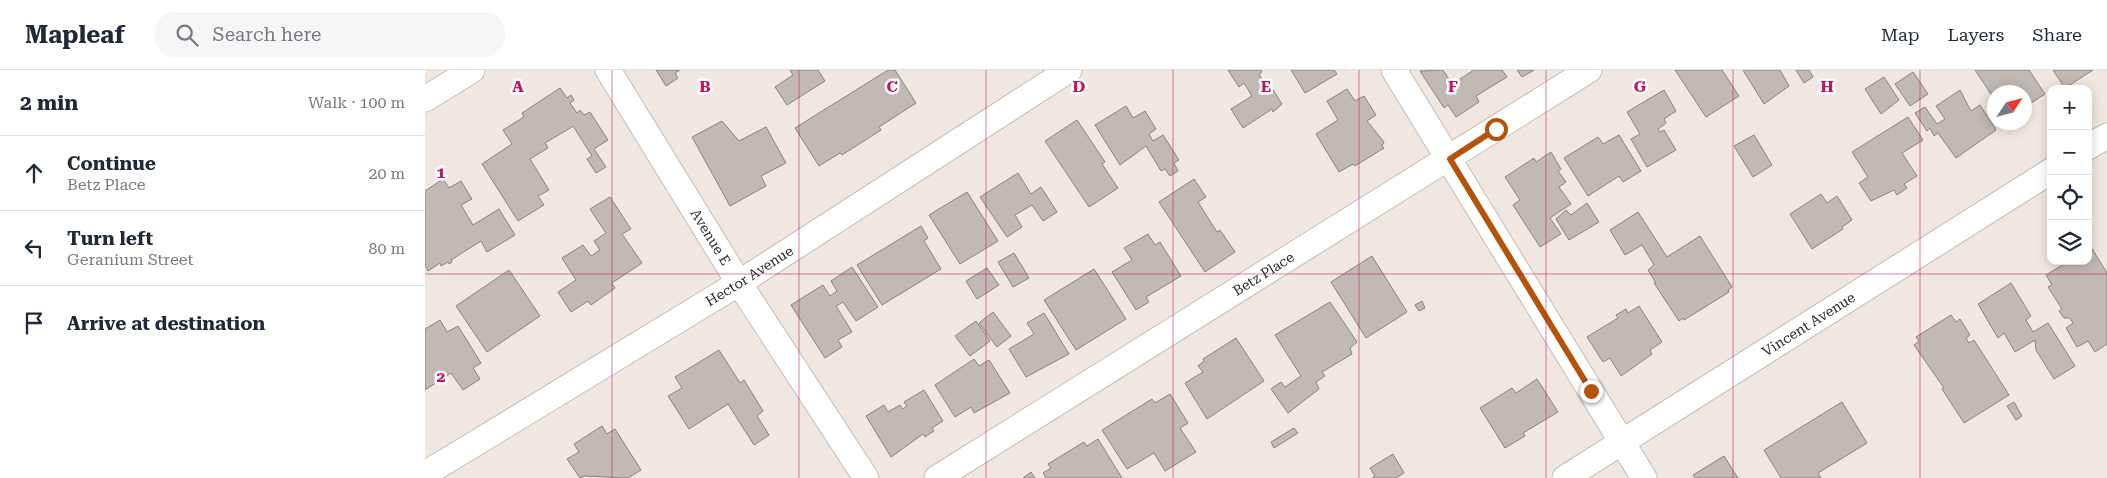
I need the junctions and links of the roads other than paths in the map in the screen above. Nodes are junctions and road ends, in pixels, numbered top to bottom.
1 (472, 70) edge
2 (607, 70) edge
3 (1069, 70) edge
4 (1394, 70) edge
5 (1589, 70) edge
6 (425, 99) edge
7 (2107, 136) edge
8 (2092, 145) edge
9 (1450, 159) junction
10 (2047, 174) edge
11 (739, 283) junction
12 (1621, 441) junction
13 (425, 474) edge
14 (866, 478) edge
15 (937, 478) edge
16 (1565, 478) edge
17 (1644, 478) edge

1 - 6 street
2 - 11 street, Avenue E
3 - 11 street, Hector Avenue
4 - 9 street
5 - 9 street, Betz Place
7 - 8 street
9 - 12 street
9 - 15 street, Betz Place
10 - 12 street, Vincent Avenue
11 - 13 street, Hector Avenue
11 - 14 street, Avenue E
12 - 16 street, Vincent Avenue
12 - 17 street

